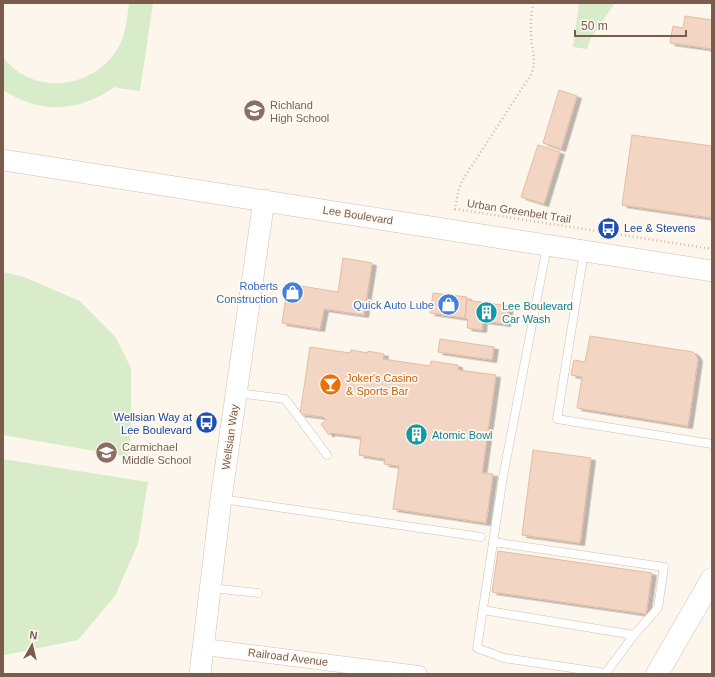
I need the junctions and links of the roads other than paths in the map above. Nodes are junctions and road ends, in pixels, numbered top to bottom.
1 (3, 160) edge
2 (264, 200) junction
3 (547, 245) junction
4 (584, 251) junction
5 (712, 271) edge
6 (236, 392) junction
7 (712, 444) edge
8 (327, 454) dead end
9 (221, 499) junction
10 (481, 537) dead end
11 (493, 542) junction
12 (712, 579) edge
13 (210, 588) junction
14 (258, 593) dead end
15 (483, 610) junction
16 (634, 635) junction
17 (204, 647) junction
18 (349, 670) edge
19 (606, 673) edge
20 (200, 674) edge
21 (419, 674) edge
22 (657, 674) edge

1 - 2 street, Lee Boulevard
2 - 3 street, Lee Boulevard
2 - 6 street, Wellsian Way
3 - 4 street, Lee Boulevard
3 - 11 lane
4 - 5 street, Lee Boulevard
4 - 7 lane
6 - 8 lane
6 - 9 street, Wellsian Way
9 - 10 lane
9 - 13 street, Wellsian Way
11 - 15 lane
11 - 16 lane
12 - 22 main road
13 - 14 lane
13 - 17 street, Wellsian Way
15 - 16 lane
15 - 19 lane
16 - 19 lane
17 - 18 street, Railroad Avenue
17 - 20 street, Wellsian Way
18 - 21 street, Railroad Avenue

